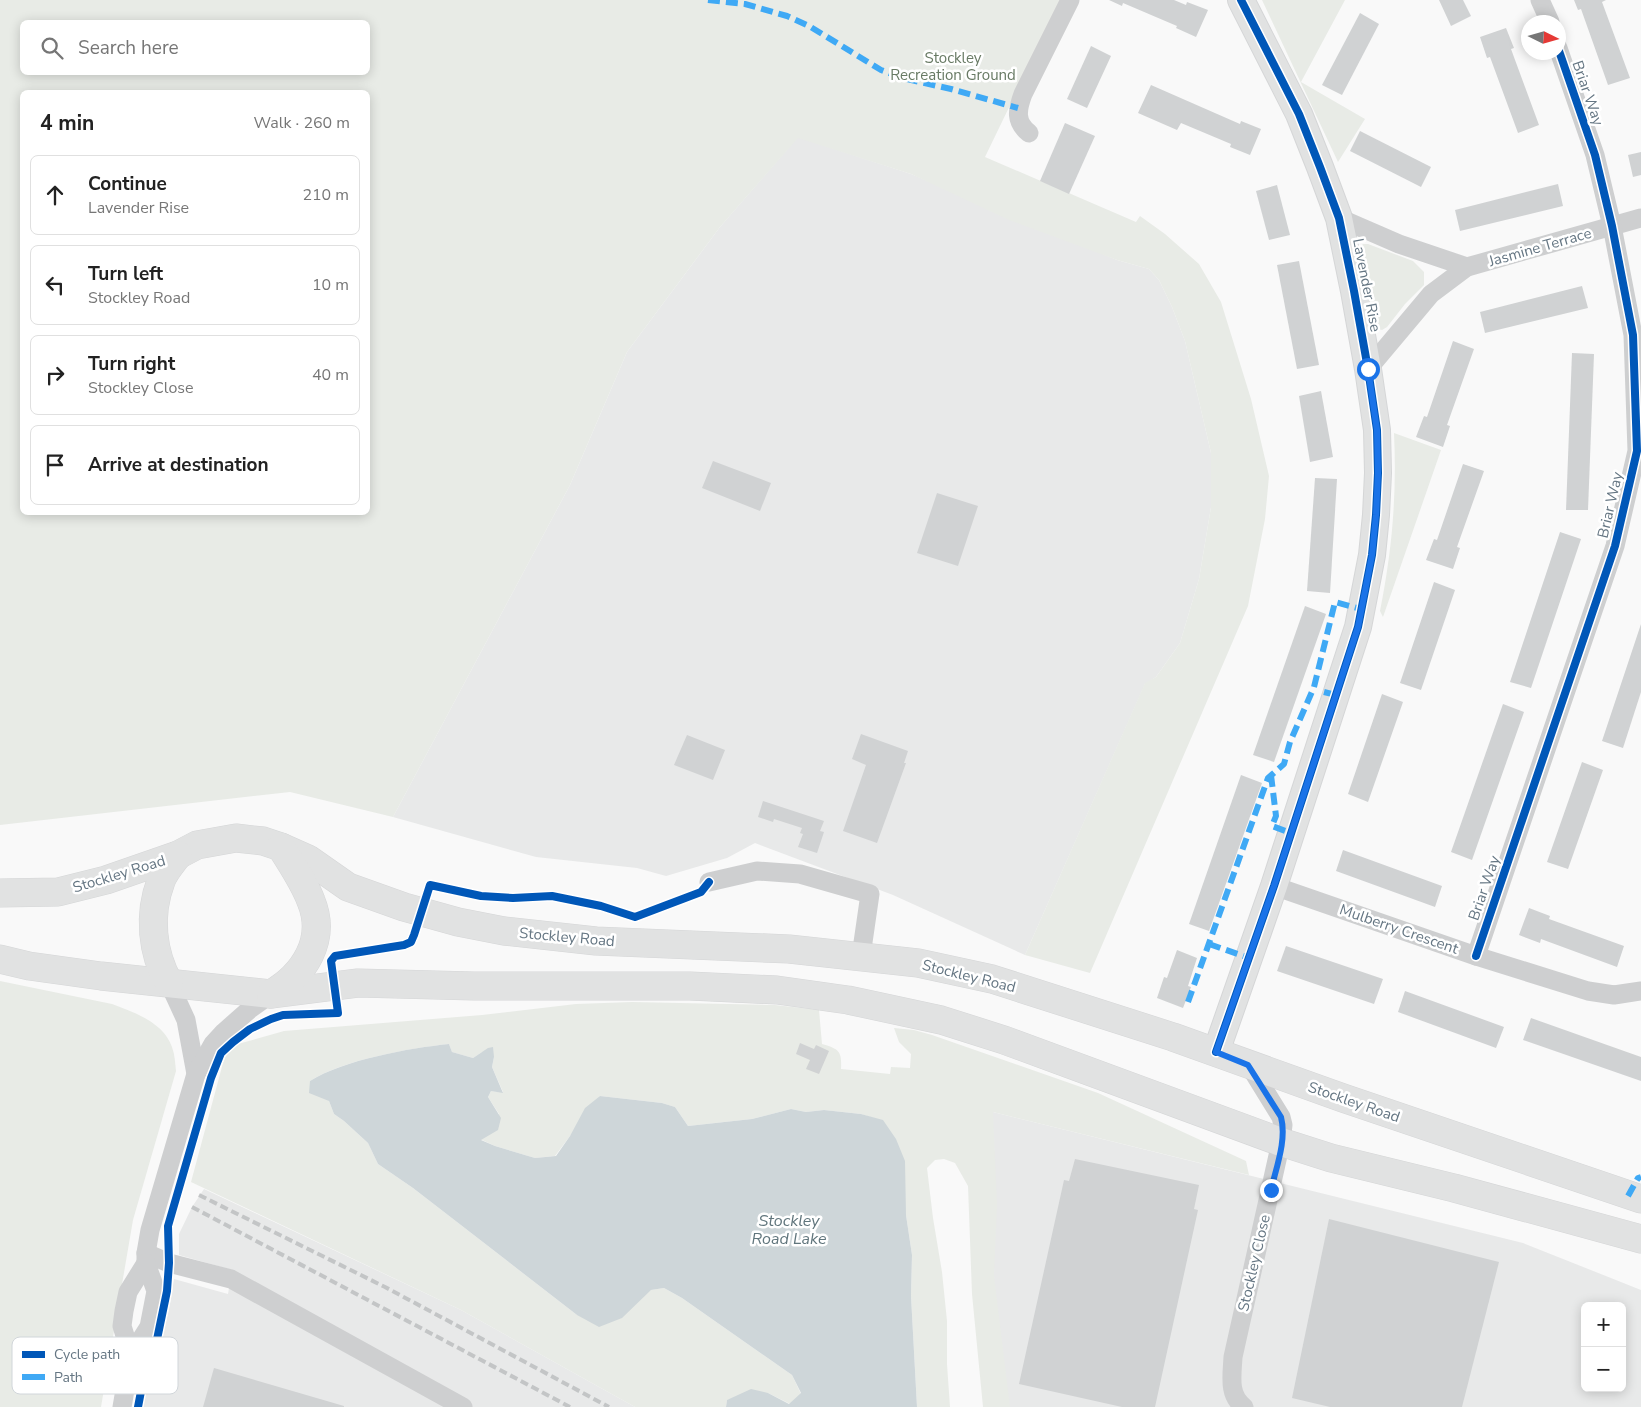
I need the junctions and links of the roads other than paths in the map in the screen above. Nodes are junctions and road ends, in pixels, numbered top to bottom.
1 (1070, 0) edge
2 (1241, 0) edge
3 (1540, 0) edge
4 (1547, 15) edge
5 (1562, 60) edge
6 (1029, 133) dead end
7 (1339, 218) junction
8 (1641, 218) edge
9 (1612, 226) junction
10 (1468, 267) junction
11 (1368, 369) junction
12 (281, 848) junction
13 (178, 855) junction
14 (709, 882) dead end
15 (1274, 886) junction
16 (0, 893) edge
17 (861, 956) junction
18 (1476, 956) junction
19 (0, 959) edge
20 (169, 983) junction
21 (1641, 990) edge
22 (270, 994) junction
23 (1216, 1052) junction
24 (1248, 1065) junction
25 (196, 1074) junction
26 (1282, 1142) junction
27 (1641, 1199) edge
28 (1641, 1239) edge
29 (146, 1258) junction
30 (126, 1337) edge
31 (143, 1337) edge
32 (124, 1394) edge
33 (122, 1407) edge
34 (464, 1407) edge
35 (1244, 1407) edge

1 - 6 street
2 - 7 street, Lavender Rise
3 - 4 street
5 - 9 street, Briar Way
7 - 10 street, Jasmine Terrace
7 - 11 street, Lavender Rise
8 - 9 street, Jasmine Terrace
9 - 10 street, Jasmine Terrace
9 - 18 street, Briar Way
10 - 11 street, Jasmine Terrace
11 - 15 street, Lavender Rise
12 - 13 main road, Stockley Road
12 - 17 main road, Stockley Road
12 - 22 main road
13 - 16 main road, Stockley Road
13 - 20 main road, Stockley Road
14 - 17 street
15 - 18 street, Mulberry Crescent
15 - 23 street, Lavender Rise
17 - 23 main road, Stockley Road
18 - 21 street, Mulberry Crescent
19 - 20 main road
20 - 22 main road
20 - 25 street
22 - 25 street
22 - 26 main road
23 - 24 main road, Stockley Road
24 - 26 street, Stockley Close
24 - 27 main road, Stockley Road
25 - 29 street
26 - 28 main road
26 - 35 street, Stockley Close
29 - 30 street
29 - 31 street
29 - 34 street
32 - 33 street

